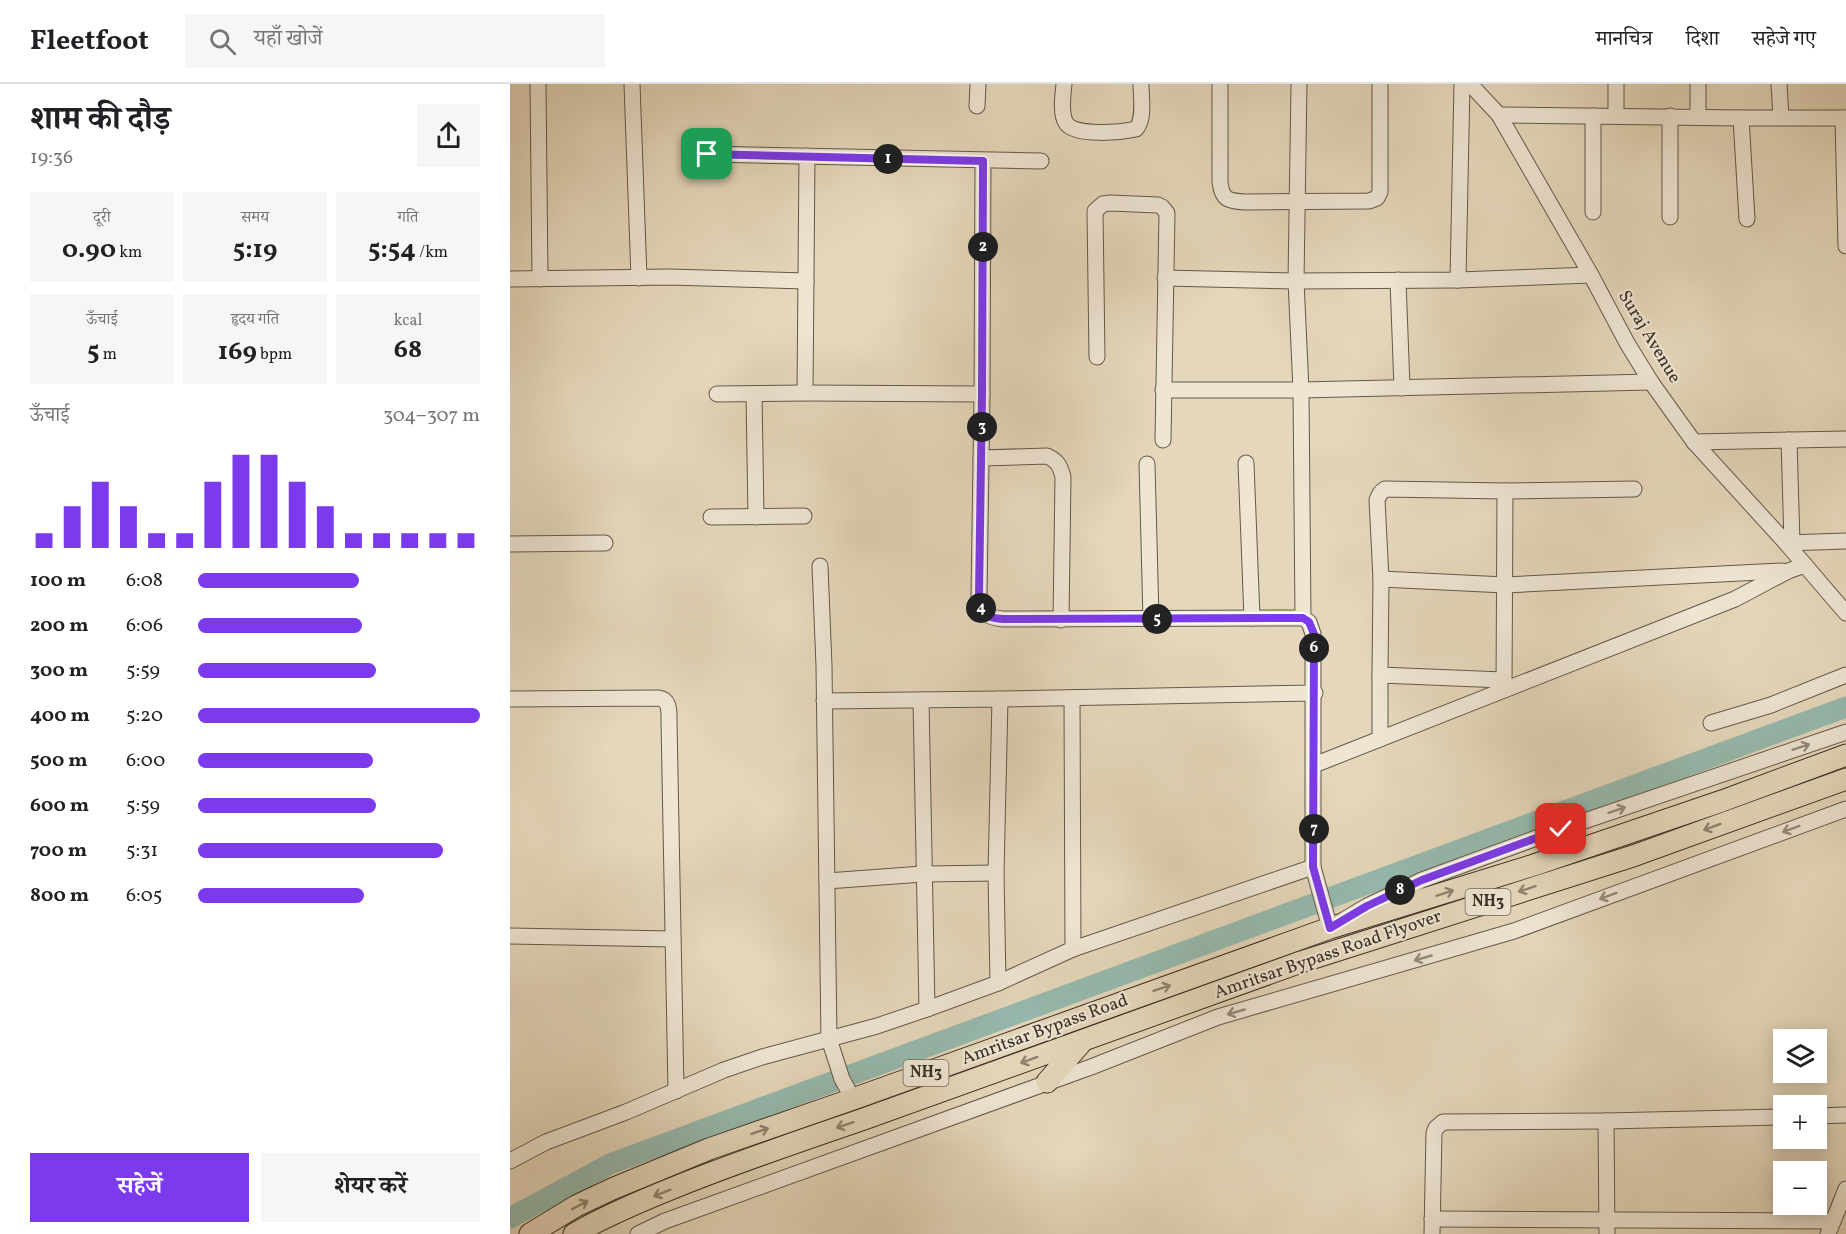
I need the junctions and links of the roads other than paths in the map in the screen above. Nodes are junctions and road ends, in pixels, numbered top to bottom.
1 (538, 84) edge
2 (632, 84) edge
3 (978, 84) edge
4 (1064, 84) edge
5 (1141, 84) edge
6 (1220, 84) edge
7 (1299, 84) edge
8 (1380, 84) edge
9 (1462, 84) edge
10 (1470, 84) edge
11 (1616, 84) edge
12 (1698, 84) edge
13 (1779, 84) edge
14 (977, 106) dead end
15 (1498, 115) junction
16 (1593, 116) junction
17 (1616, 116) junction
18 (1670, 116) junction
19 (1698, 117) junction
20 (1781, 117) junction
21 (1741, 118) junction
22 (1845, 118) edge
23 (707, 154) dead end
24 (807, 156) junction
25 (983, 161) junction
26 (1041, 161) dead end
27 (1298, 202) junction
28 (1593, 212) dead end
29 (1670, 217) dead end
30 (1747, 219) dead end
31 (1846, 246) edge
32 (1591, 275) junction
33 (639, 278) junction
34 (1165, 278) junction
35 (510, 279) edge
36 (540, 279) junction
37 (1398, 280) junction
38 (1458, 280) junction
39 (806, 281) junction
40 (1296, 281) junction
41 (1097, 357) dead end
42 (1652, 382) junction
43 (1402, 388) junction
44 (1163, 390) junction
45 (1301, 390) junction
46 (805, 393) junction
47 (717, 394) dead end
48 (754, 394) junction
49 (982, 394) junction
50 (1846, 439) edge
51 (1163, 440) dead end
52 (1789, 440) junction
53 (1694, 442) junction
54 (981, 458) junction
55 (1246, 463) dead end
56 (1147, 464) dead end
57 (1634, 489) dead end
58 (1505, 491) junction
59 (804, 516) dead end
60 (711, 517) dead end
61 (756, 517) junction
62 (1846, 541) edge
63 (605, 543) dead end
64 (1789, 543) junction
65 (510, 544) edge
66 (1805, 565) junction
67 (820, 566) dead end
68 (1788, 571) junction
69 (1381, 579) junction
70 (1505, 585) junction
71 (1846, 613) edge
72 (1252, 618) junction
73 (1303, 618) junction
74 (1151, 619) junction
75 (1061, 620) junction
76 (1380, 675) junction
77 (1846, 675) edge
78 (1504, 685) junction
79 (1315, 693) junction
80 (1072, 698) junction
81 (510, 699) edge
82 (1000, 699) junction
83 (921, 700) junction
84 (824, 701) junction
85 (1711, 723) dead end
86 (1846, 732) edge
87 (1380, 739) junction
88 (1846, 755) edge
89 (1314, 765) junction
90 (1846, 780) edge
91 (1846, 808) edge
92 (996, 873) junction
93 (923, 874) junction
94 (1316, 875) junction
95 (827, 881) junction
96 (1330, 928) junction
97 (510, 936) edge
98 (672, 939) junction
99 (1073, 949) junction
100 (998, 983) junction
101 (927, 1009) junction
102 (1084, 1040) junction
103 (831, 1046) junction
104 (1047, 1082) junction
105 (676, 1091) junction
106 (853, 1099) junction
107 (1846, 1115) edge
108 (1827, 1116) edge
109 (1773, 1117) edge
110 (1606, 1121) junction
111 (510, 1161) edge
112 (1846, 1189) edge
113 (1432, 1227) edge
114 (1607, 1227) edge
115 (1830, 1227) edge
116 (530, 1234) edge
117 (574, 1234) edge
118 (638, 1234) edge

1 - 36 street
2 - 33 street
3 - 14 street
4 - 5 street
6 - 27 street
7 - 27 street
8 - 27 street
9 - 38 street
10 - 15 street, Suraj Avenue
11 - 17 street
12 - 19 street
13 - 20 street
15 - 16 street
15 - 32 street, Suraj Avenue
16 - 17 street
16 - 28 street
17 - 18 street
18 - 19 street
18 - 29 street
19 - 21 street
20 - 21 street
20 - 22 street
21 - 30 street
22 - 31 street
23 - 24 street
24 - 25 street
24 - 39 street
25 - 26 street
25 - 49 street
27 - 40 street
32 - 38 street
32 - 42 street, Suraj Avenue
33 - 36 street
33 - 39 street
34 - 40 street
34 - 41 street
34 - 44 street
35 - 36 street
37 - 38 street
37 - 40 street
37 - 43 street
39 - 46 street
40 - 45 street
42 - 43 street
42 - 53 street, Suraj Avenue
43 - 45 street
44 - 45 street
44 - 51 street
45 - 73 street
46 - 48 street
46 - 49 street
47 - 48 street
48 - 61 street
49 - 54 street
50 - 52 street
52 - 53 street
52 - 64 street
53 - 64 street, Suraj Avenue
54 - 75 street
54 - 75 street
55 - 72 street
56 - 74 street
57 - 58 street
58 - 69 street
58 - 70 street
59 - 61 street
60 - 61 street
62 - 64 street
63 - 65 street
64 - 66 street, Suraj Avenue
66 - 68 street
66 - 71 street, Suraj Avenue
67 - 84 street
68 - 70 street
68 - 78 street
69 - 70 street
69 - 76 street
70 - 78 street
72 - 73 street
72 - 74 street
73 - 79 street
74 - 75 street
76 - 78 street
76 - 87 street
77 - 85 street
78 - 87 street
79 - 80 street
79 - 89 street
80 - 82 street
80 - 99 street
81 - 98 street
82 - 83 street
82 - 92 street
83 - 84 street
83 - 93 street
84 - 95 street
96 -> 86 street
87 - 89 street
96 -> 88 highway, Amritsar Bypass Road Flyover / NH3
89 - 94 street
90 -> 102 highway, Amritsar Bypass Road Flyover / NH3
91 -> 104 street
92 - 93 street
92 - 100 street
93 - 95 street
93 - 101 street
94 - 96 street
94 - 99 street
95 - 103 street
106 -> 96 highway, Amritsar Bypass Road / NH3
97 - 98 street
98 - 105 street
99 - 100 street
100 - 101 street
101 - 103 street
102 - 104 highway
102 -> 117 highway, Amritsar Bypass Road / NH3
103 - 105 street
103 - 106 street
104 - 118 street
105 - 111 street
116 -> 106 highway, Amritsar Bypass Road / NH3
107 - 108 street
109 - 110 street
110 - 113 street
110 - 114 street
112 - 115 street
113 - 114 street
114 - 115 street

